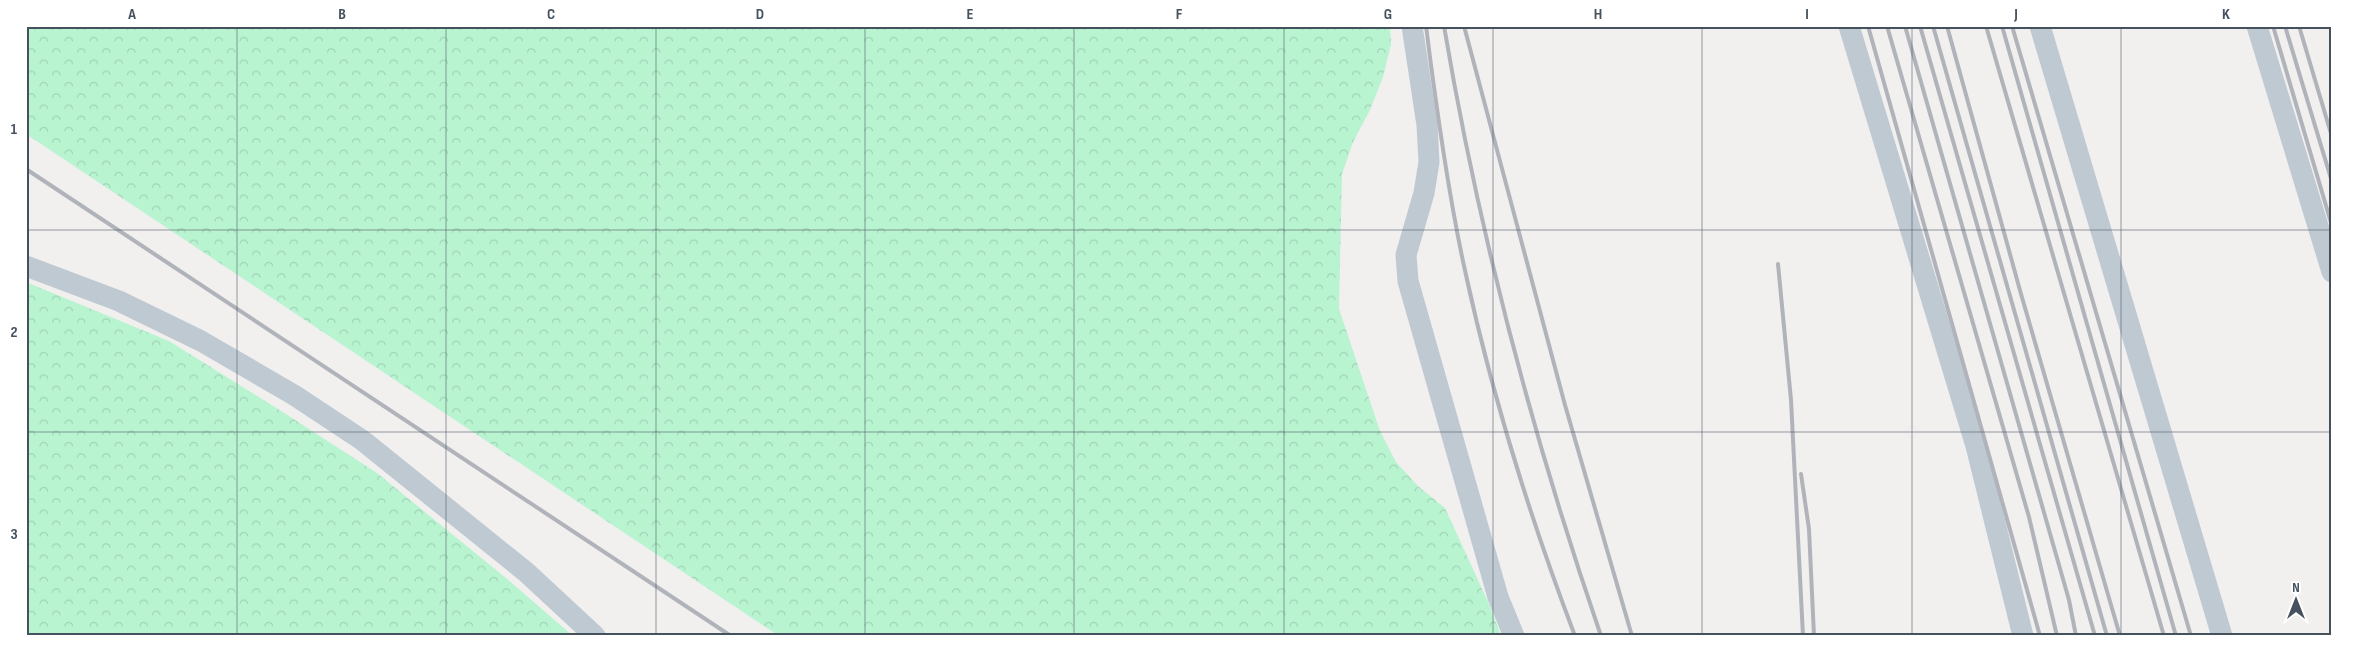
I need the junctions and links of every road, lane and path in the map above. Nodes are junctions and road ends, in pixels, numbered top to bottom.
1 (1412, 26) edge
2 (1849, 26) edge
3 (2040, 26) edge
4 (2257, 26) edge
5 (26, 266) edge
6 (2332, 272) edge
7 (595, 636) edge
8 (1514, 636) edge
9 (2023, 636) edge
10 (2222, 636) edge

1 - 8 lane
2 - 9 lane
3 - 10 lane
4 - 6 lane
5 - 7 lane

